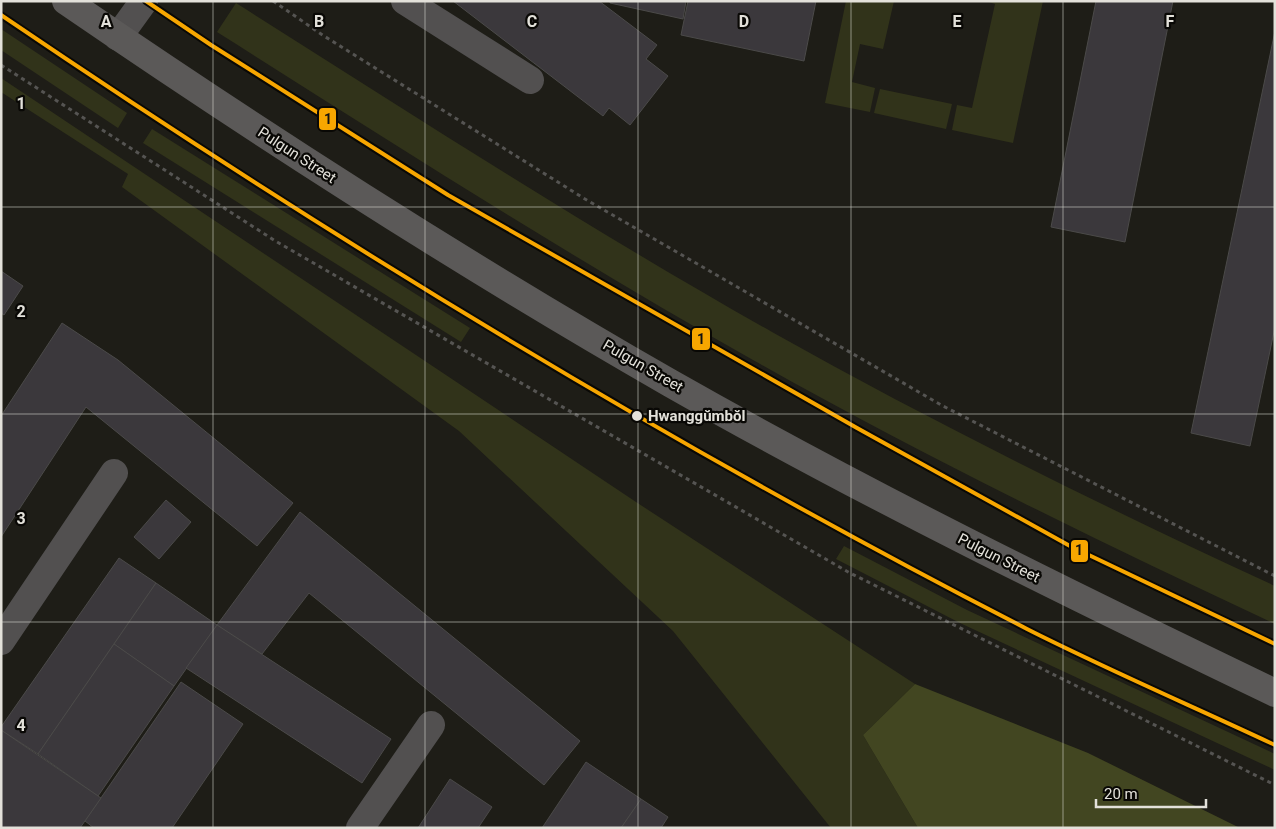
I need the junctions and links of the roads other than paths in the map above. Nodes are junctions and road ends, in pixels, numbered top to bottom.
1 (66, 1) edge
2 (144, 1) edge
3 (405, 1) edge
4 (118, 36) junction
5 (530, 80) dead end
6 (114, 473) dead end
7 (1, 641) edge
8 (1275, 693) edge
9 (431, 725) dead end
10 (360, 828) edge

1 - 4 main road, Pulgun Street
2 - 4 lane
3 - 5 lane
4 - 8 main road, Pulgun Street
6 - 7 lane
9 - 10 lane

